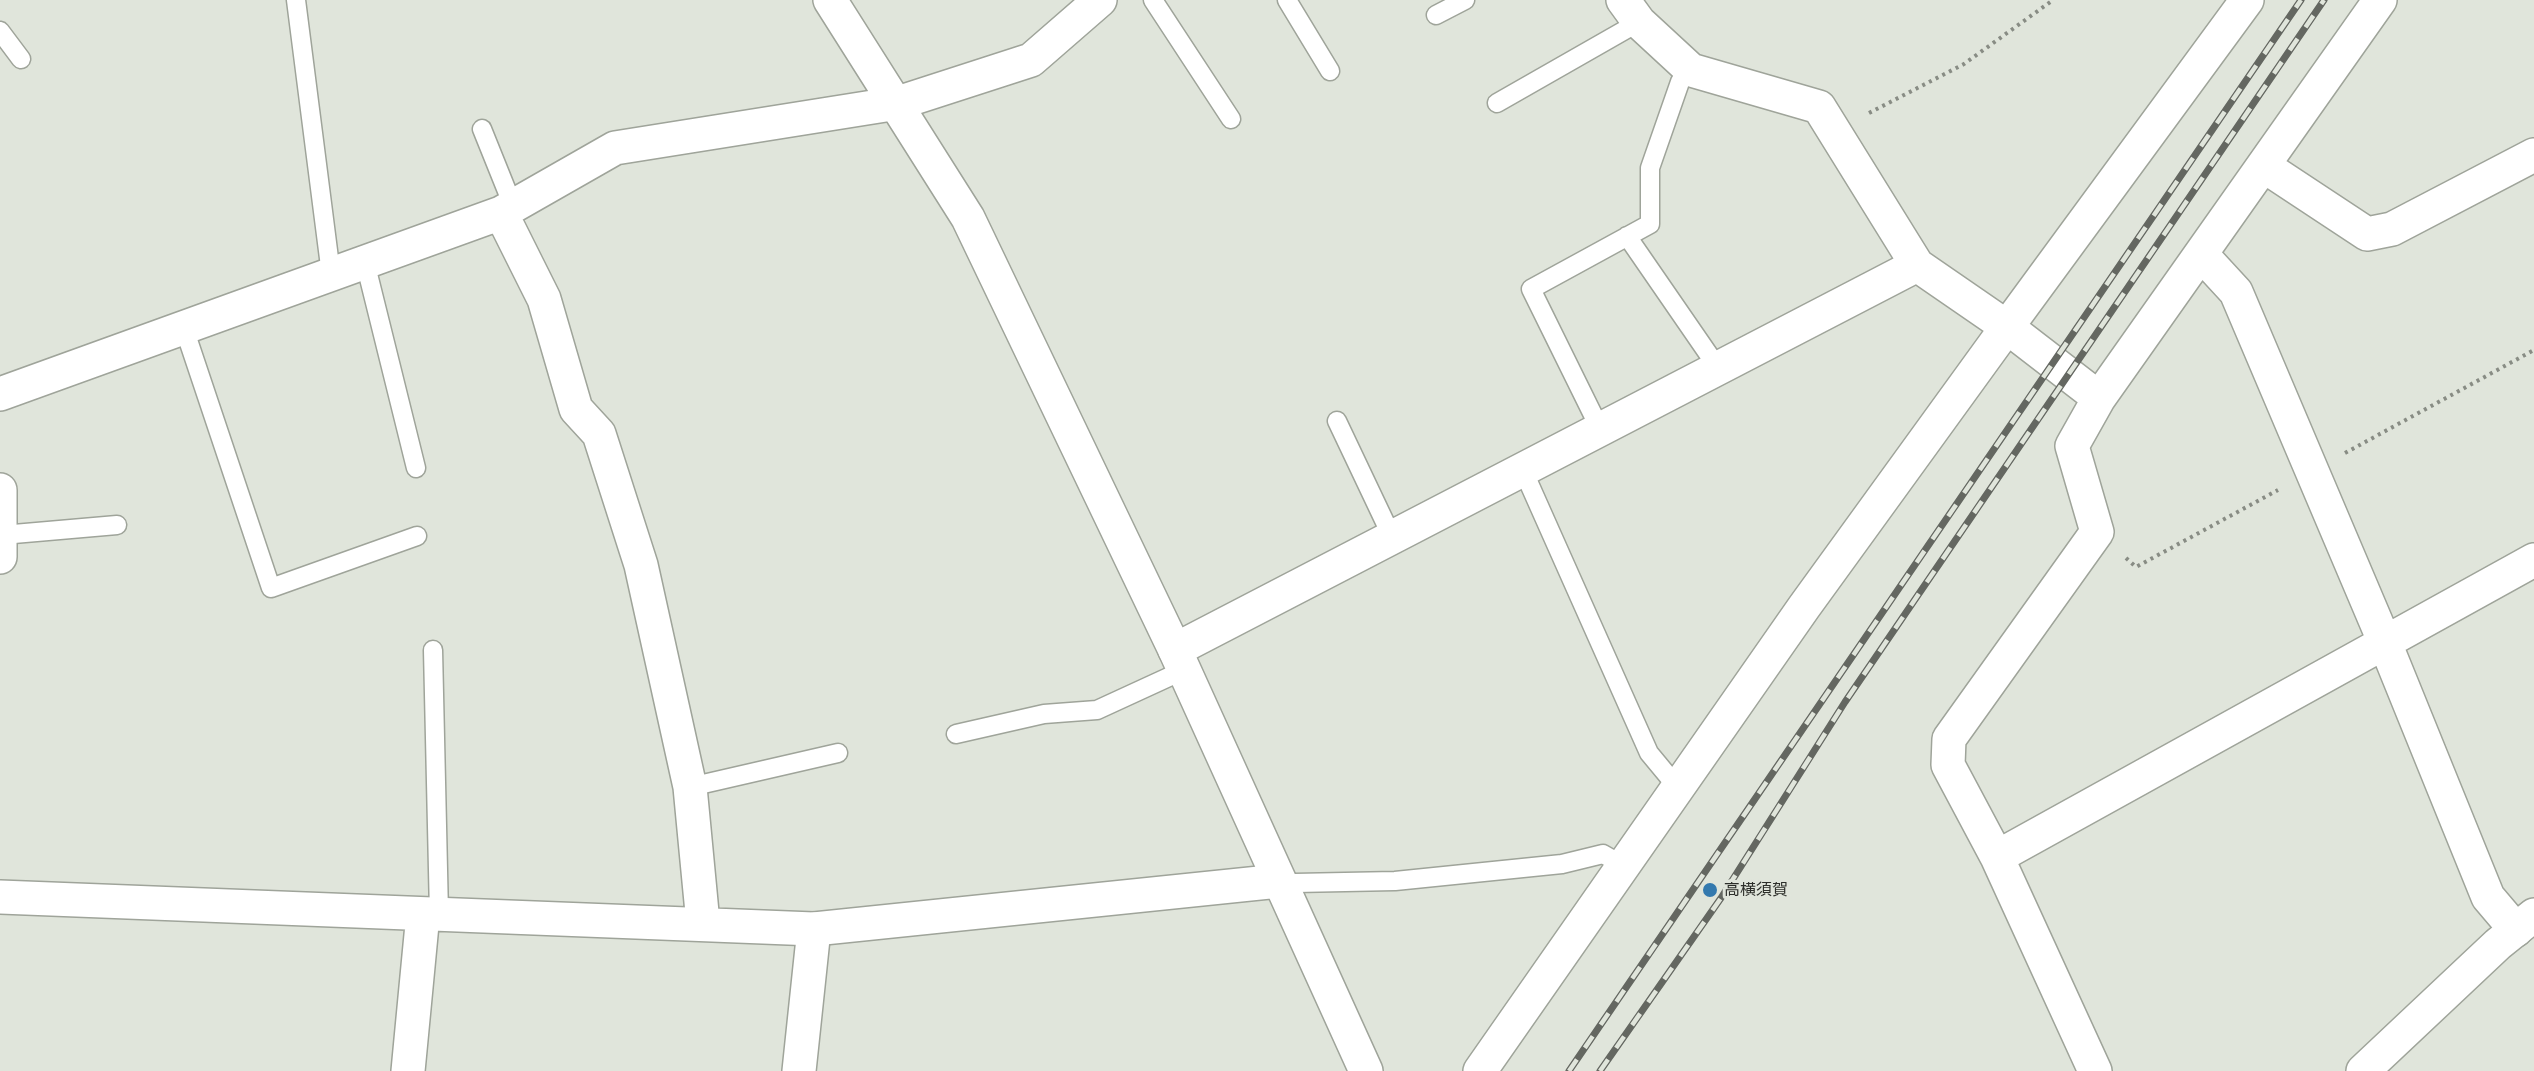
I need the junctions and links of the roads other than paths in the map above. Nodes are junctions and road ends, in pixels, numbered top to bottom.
1 (296, 0) edge
2 (830, 0) edge
3 (1100, 0) edge
4 (1153, 0) edge
5 (1287, 0) edge
6 (1465, 0) edge
7 (2247, 0) edge
8 (2380, 0) edge
9 (1631, 11) edge
10 (1436, 15) dead end
11 (0, 31) edge
12 (21, 59) dead end
13 (1688, 68) junction
14 (1330, 71) dead end
15 (1497, 103) dead end
16 (898, 104) junction
17 (1231, 119) dead end
18 (482, 129) dead end
19 (2534, 155) edge
20 (2264, 166) junction
21 (507, 209) junction
22 (1628, 236) junction
23 (2201, 254) junction
24 (365, 262) junction
25 (1917, 265) junction
26 (331, 274) junction
27 (184, 327) junction
28 (2007, 327) junction
29 (1718, 368) junction
30 (0, 394) edge
31 (2099, 398) junction
32 (1337, 420) dead end
33 (1600, 429) junction
34 (416, 468) dead end
35 (1523, 470) junction
36 (1, 520) edge
37 (117, 525) dead end
38 (417, 536) dead end
39 (1392, 537) junction
40 (2534, 560) edge
41 (2385, 643) junction
42 (433, 650) dead end
43 (1179, 660) junction
44 (956, 734) dead end
45 (838, 753) dead end
46 (690, 787) junction
47 (1678, 788) junction
48 (1997, 857) junction
49 (1624, 866) junction
50 (1287, 882) junction
51 (0, 897) edge
52 (431, 914) junction
53 (2525, 922) edge
54 (703, 923) junction
55 (814, 929) junction
56 (408, 1071) edge
57 (799, 1071) edge
58 (1366, 1071) edge
59 (1480, 1071) edge
60 (2095, 1071) edge
61 (2363, 1071) edge

1 - 26 lane
2 - 16 street
3 - 16 street
4 - 17 lane
5 - 14 lane
6 - 10 lane
7 - 28 street
8 - 20 street
9 - 13 street
9 - 15 lane
11 - 12 lane
13 - 22 lane
13 - 25 street
16 - 21 street
16 - 43 street
18 - 21 lane
19 - 20 street
20 - 23 street
21 - 24 street
21 - 46 street
22 - 29 lane
22 - 33 lane
23 - 31 street
23 - 41 street
24 - 26 street
24 - 34 lane
25 - 28 street
25 - 29 street
26 - 27 street
27 - 30 street
27 - 38 lane
28 - 31 street
28 - 47 street
29 - 33 street
31 - 48 street
32 - 39 lane
33 - 35 street
35 - 39 street
35 - 47 lane
36 - 37 lane
39 - 43 street
40 - 41 street
41 - 48 street
41 - 53 street
42 - 52 lane
43 - 44 lane
43 - 50 street
45 - 46 lane
46 - 54 street
47 - 49 street
48 - 60 street
49 - 50 lane
49 - 59 street
50 - 55 street
50 - 58 street
51 - 52 street
52 - 54 street
52 - 56 street
53 - 61 street
54 - 55 street
55 - 57 street

